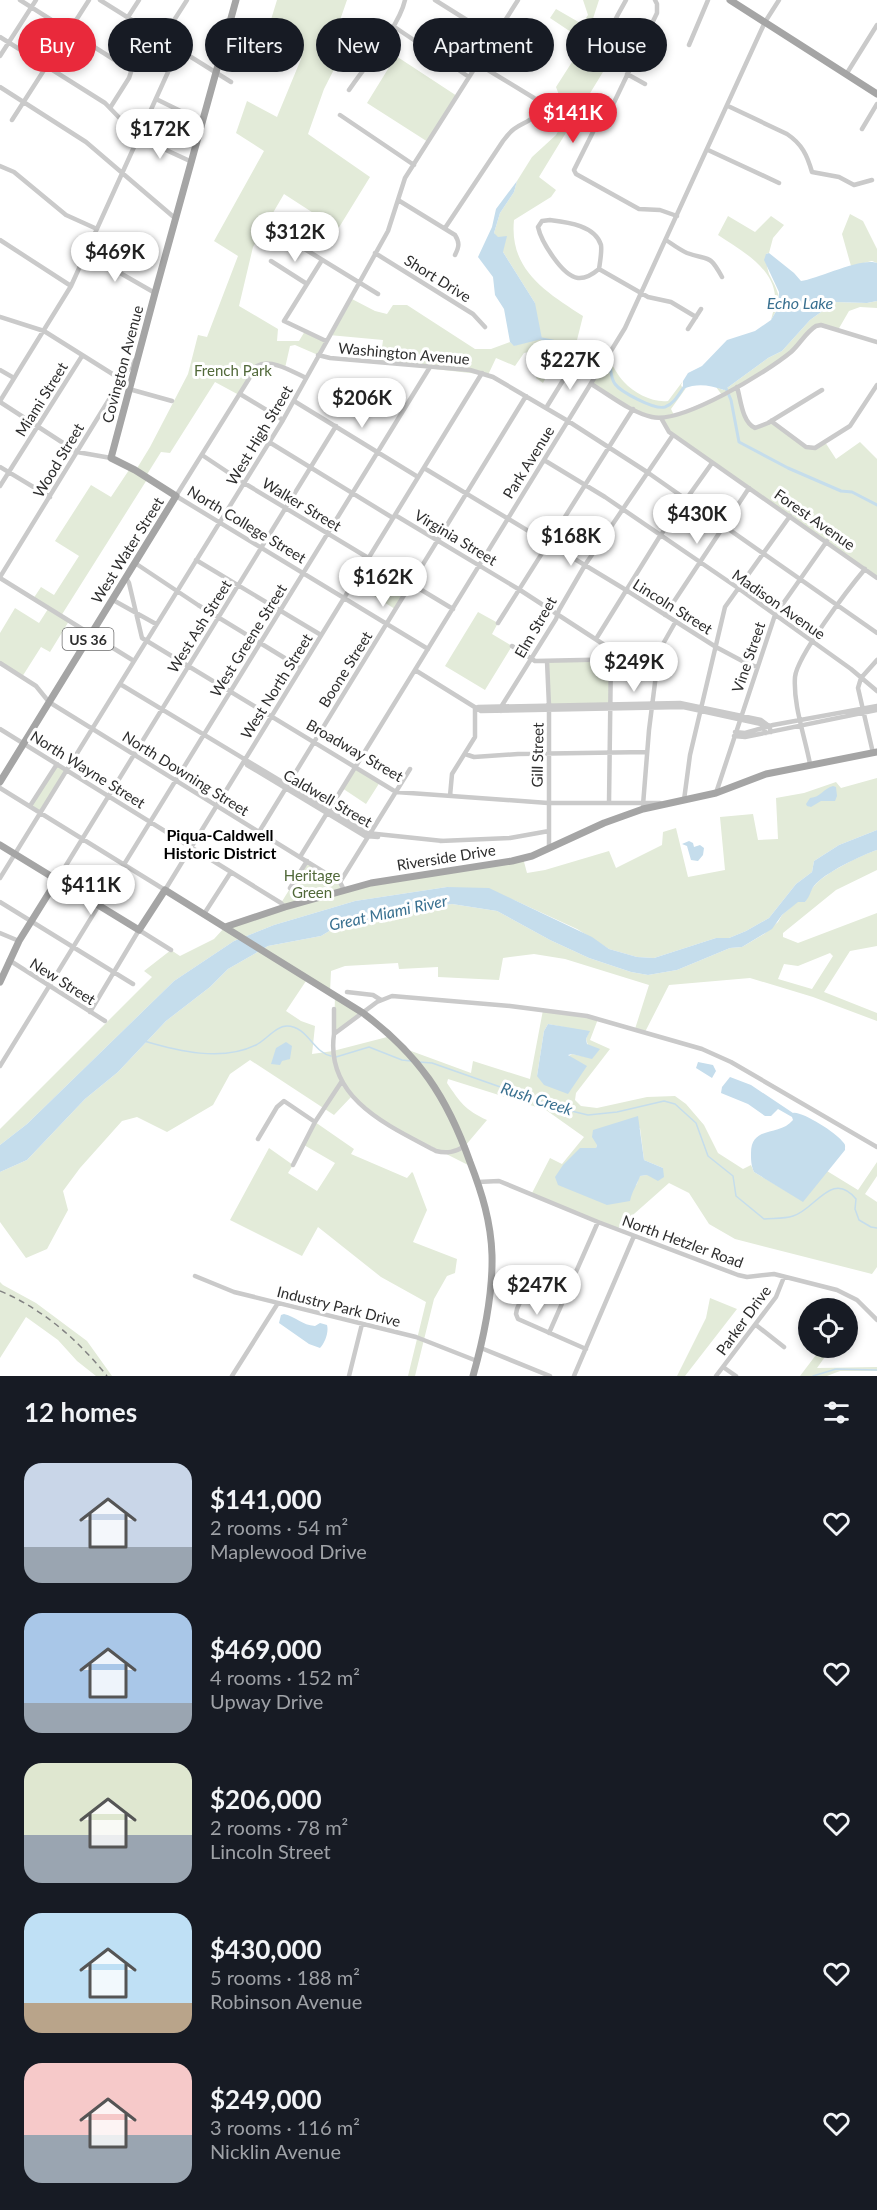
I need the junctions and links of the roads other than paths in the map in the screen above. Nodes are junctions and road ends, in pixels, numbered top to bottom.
1 (21, 0) edge
2 (36, 0) edge
3 (89, 0) edge
4 (100, 0) edge
5 (139, 0) edge
6 (187, 0) edge
7 (236, 0) edge
8 (405, 0) edge
9 (435, 0) edge
10 (518, 0) edge
11 (626, 0) edge
12 (655, 0) edge
13 (708, 0) edge
14 (732, 0) edge
15 (779, 0) edge
16 (32, 7) junction
17 (128, 17) joint
18 (50, 18) edge
19 (78, 18) edge
20 (175, 18) edge
21 (398, 18) edge
22 (463, 18) edge
23 (507, 18) edge
24 (617, 18) edge
25 (655, 18) edge
26 (765, 22) junction
27 (877, 25) edge
28 (401, 32) edge
29 (0, 37) edge
30 (8, 42) junction
31 (689, 45) dead end
32 (96, 47) edge
33 (18, 48) edge
34 (0, 56) edge
35 (193, 59) edge
36 (43, 72) edge
37 (56, 72) edge
38 (168, 72) edge
39 (362, 72) edge
40 (472, 72) edge
41 (491, 72) edge
42 (847, 73) junction
43 (217, 74) junction
44 (627, 74) joint
45 (469, 77) junction
46 (231, 82) dead end
47 (645, 84) dead end
48 (0, 87) edge
49 (349, 90) dead end
50 (877, 94) edge
51 (156, 99) junction
52 (24, 102) junction
53 (877, 104) edge
54 (728, 106) junction
55 (110, 108) junction
56 (340, 115) dead end
57 (12, 120) dead end
58 (203, 122) junction
59 (862, 129) dead end
60 (138, 138) junction
61 (708, 150) junction
62 (192, 162) junction
63 (414, 165) junction
64 (0, 166) edge
65 (123, 173) junction
66 (872, 180) dead end
67 (779, 183) dead end
68 (398, 200) junction
69 (677, 216) junction
70 (176, 219) junction
71 (445, 228) junction
72 (97, 229) junction
73 (0, 240) edge
74 (666, 240) junction
75 (303, 248) dead end
76 (87, 254) junction
77 (375, 254) junction
78 (454, 255) dead end
79 (322, 260) junction
80 (271, 261) dead end
81 (599, 269) junction
82 (722, 277) dead end
83 (359, 283) junction
84 (307, 284) junction
85 (71, 286) junction
86 (155, 292) junction
87 (640, 293) junction
88 (378, 294) dead end
89 (701, 309) dead end
90 (0, 316) edge
91 (696, 317) junction
92 (484, 327) dead end
93 (688, 329) dead end
94 (44, 331) junction
95 (326, 341) junction
96 (877, 342) edge
97 (318, 355) junction
98 (82, 356) junction
99 (138, 356) junction
100 (575, 361) dead end
101 (430, 367) junction
102 (0, 370) edge
103 (482, 373) junction
104 (14, 378) junction
105 (306, 378) junction
106 (121, 380) junction
107 (591, 384) junction
108 (877, 385) edge
109 (130, 387) junction
110 (737, 387) junction
111 (822, 390) dead end
112 (240, 394) junction
113 (526, 396) junction
114 (172, 401) dead end
115 (294, 401) junction
116 (0, 402) edge
117 (546, 408) junction
118 (633, 409) junction
119 (661, 418) junction
120 (283, 420) junction
121 (568, 421) junction
122 (770, 422) junction
123 (38, 426) junction
124 (336, 426) junction
125 (673, 435) junction
126 (269, 442) junction
127 (608, 446) junction
128 (378, 451) junction
129 (77, 452) junction
130 (202, 455) junction
131 (111, 458) junction
132 (544, 460) junction
133 (712, 463) junction
134 (0, 467) edge
135 (310, 467) junction
136 (424, 468) junction
137 (8, 472) junction
138 (647, 472) junction
139 (418, 477) junction
140 (244, 483) junction
141 (585, 485) junction
142 (0, 486) edge
143 (749, 488) junction
144 (352, 493) junction
145 (466, 494) junction
146 (176, 496) junction
147 (50, 497) junction
148 (685, 499) junction
149 (286, 508) junction
150 (622, 509) junction
151 (394, 516) junction
152 (789, 516) junction
153 (508, 519) junction
154 (219, 523) junction
155 (724, 526) junction
156 (328, 533) junction
157 (660, 536) junction
158 (438, 541) junction
159 (827, 541) junction
160 (549, 543) junction
161 (261, 548) junction
162 (762, 553) junction
163 (369, 558) junction
164 (196, 560) junction
165 (135, 563) junction
166 (698, 563) junction
167 (479, 565) junction
168 (585, 566) junction
169 (865, 569) junction
170 (303, 574) junction
171 (0, 577) edge
172 (126, 578) junction
173 (877, 578) edge
174 (801, 579) junction
175 (411, 584) junction
176 (238, 586) junction
177 (738, 588) junction
178 (520, 590) junction
179 (626, 590) junction
180 (177, 591) junction
181 (344, 598) junction
182 (113, 600) junction
183 (837, 606) junction
184 (453, 609) junction
185 (280, 610) junction
186 (136, 612) junction
187 (557, 615) junction
188 (665, 615) junction
189 (775, 615) junction
190 (218, 618) junction
191 (676, 621) junction
192 (498, 623) dead end
193 (156, 624) junction
194 (386, 624) junction
195 (877, 633) edge
196 (91, 635) junction
197 (321, 635) junction
198 (596, 639) junction
199 (147, 640) junction
200 (812, 642) junction
201 (260, 643) junction
202 (512, 646) dead end
203 (716, 646) junction
204 (609, 648) junction
205 (428, 649) junction
206 (658, 658) junction
207 (674, 658) dead end
208 (531, 659) junction
209 (611, 659) junction
210 (626, 659) junction
211 (877, 660) edge
212 (134, 661) junction
213 (547, 661) junction
214 (0, 663) edge
215 (189, 666) junction
216 (757, 667) junction
217 (301, 668) junction
218 (415, 670) junction
219 (861, 678) junction
220 (120, 684) junction
221 (231, 691) junction
222 (877, 691) edge
223 (49, 702) junction
224 (652, 706) junction
225 (877, 706) edge
226 (611, 707) junction
227 (476, 708) junction
228 (549, 708) junction
229 (162, 709) junction
230 (501, 709) junction
231 (702, 709) junction
232 (877, 710) edge
233 (863, 711) junction
234 (272, 716) junction
235 (740, 718) junction
236 (802, 723) junction
237 (0, 729) edge
238 (92, 729) junction
239 (768, 730) junction
240 (204, 734) junction
241 (735, 734) junction
242 (314, 742) junction
243 (23, 744) junction
244 (647, 752) junction
245 (875, 752) edge
246 (465, 754) junction
247 (610, 754) junction
248 (134, 755) junction
249 (548, 755) junction
250 (245, 760) junction
251 (57, 764) junction
252 (810, 764) junction
253 (355, 767) junction
254 (410, 769) dead end
255 (66, 771) junction
256 (176, 781) junction
257 (0, 782) edge
258 (287, 787) junction
259 (0, 788) edge
260 (396, 792) junction
261 (716, 793) junction
262 (108, 796) junction
263 (450, 796) junction
264 (684, 800) junction
265 (548, 803) junction
266 (609, 803) junction
267 (30, 806) junction
268 (217, 806) junction
269 (643, 806) junction
270 (327, 812) junction
271 (41, 813) junction
272 (150, 822) junction
273 (549, 831) junction
274 (259, 832) junction
275 (370, 835) junction
276 (82, 839) junction
277 (0, 845) edge
278 (192, 846) junction
279 (549, 849) junction
280 (15, 854) junction
281 (300, 857) junction
282 (306, 861) junction
283 (124, 864) junction
284 (231, 872) junction
285 (0, 878) edge
286 (57, 880) junction
287 (340, 882) junction
288 (290, 888) dead end
289 (165, 890) junction
290 (344, 890) junction
291 (0, 902) edge
292 (99, 906) junction
293 (285, 907) junction
294 (204, 914) junction
295 (32, 922) junction
296 (225, 927) junction
297 (139, 930) junction
298 (0, 933) edge
299 (19, 941) junction
300 (74, 946) junction
301 (171, 950) dead end
302 (9, 960) junction
303 (114, 971) junction
304 (0, 982) edge
305 (133, 984) dead end
306 (49, 986) junction
307 (347, 992) dead end
308 (381, 1000) junction
309 (334, 1009) dead end
310 (90, 1012) junction
311 (363, 1013) junction
312 (105, 1021) dead end
313 (334, 1034) junction
314 (2, 1057) edge
315 (0, 1066) edge
316 (342, 1081) junction
317 (315, 1122) junction
318 (258, 1139) dead end
319 (465, 1146) junction
320 (877, 1148) edge
321 (293, 1166) dead end
322 (478, 1182) junction
323 (598, 1222) junction
324 (634, 1236) junction
325 (531, 1268) dead end
326 (195, 1276) dead end
327 (784, 1277) junction
328 (278, 1303) junction
329 (877, 1320) edge
330 (362, 1324) junction
331 (756, 1325) junction
332 (549, 1333) junction
333 (784, 1347) dead end
334 (481, 1348) junction
335 (586, 1349) junction
336 (477, 1360) junction
337 (723, 1367) junction
338 (232, 1376) edge
339 (349, 1376) edge
340 (473, 1376) edge
341 (550, 1376) edge
342 (574, 1376) edge
343 (716, 1376) edge
344 (736, 1376) edge

1 - 16 street
2 - 16 street
3 - 19 street
4 - 17 street
5 - 17 street
6 - 20 street
7 - 43 main road, Covington Avenue
8 - 21 street
9 - 22 street
10 - 23 street, West High Street
11 - 24 street
12 - 25 street
13 - 31 street
14 - 26 main road
15 - 26 street, Park Avenue
16 - 18 street
16 - 30 street
26 - 42 main road
26 - 54 street, Park Avenue
27 - 42 street
28 - 45 street
29 - 30 street
30 - 33 street
30 - 34 street
32 - 55 street
35 - 43 street
36 - 52 street
37 - 55 street
38 - 51 street
39 - 49 street
40 - 45 street, West High Street
41 - 71 street
42 - 50 main road
43 - 46 street
43 - 58 main road, Covington Avenue
44 - 47 street
44 - 69 street
45 - 63 street, West High Street
48 - 52 street
51 - 58 street
51 - 60 street
52 - 57 street
52 - 65 street
53 - 59 street
54 - 61 street, Park Avenue
54 - 66 street
55 - 60 street
56 - 63 street
58 - 62 main road, Covington Avenue
60 - 62 street
60 - 65 street
61 - 67 street
61 - 69 street, Park Avenue
62 - 70 main road, Covington Avenue
63 - 68 street, West High Street
64 - 72 street
65 - 70 street
65 - 72 street
68 - 71 street
68 - 77 street, West High Street
69 - 74 street, Park Avenue
70 - 86 main road, Covington Avenue
71 - 78 street
72 - 76 street
73 - 85 street
74 - 82 street
74 - 87 street, Park Avenue
75 - 79 street
76 - 85 street
76 - 86 street
77 - 83 street, West High Street
77 - 92 street, Short Drive
79 - 83 street
79 - 84 street
80 - 84 street
81 - 81 street
81 - 87 street
83 - 88 street
83 - 95 street, West High Street
84 - 95 street
85 - 94 street
86 - 99 main road, Covington Avenue
87 - 91 street
87 - 107 street, Park Avenue
89 - 91 street
90 - 94 street
91 - 93 street
94 - 98 street
94 - 104 street
95 - 97 street, West High Street
96 - 110 street
97 - 101 street, Washington Avenue
97 - 105 street, West High Street
98 - 106 street
98 - 123 street, Miami Street
99 - 106 street, Wood Street
99 - 109 main road, Covington Avenue
100 - 117 street
101 - 103 street, Washington Avenue
101 - 128 street, West Greene Street
102 - 104 street
103 - 113 street, Washington Avenue
103 - 136 street, West North Street
104 - 116 street
105 - 112 street, West Water Street
105 - 115 street, West High Street
106 - 109 street
106 - 129 street, Wood Street
107 - 118 street
107 - 121 street, Park Avenue
108 - 122 street
109 - 114 street
109 - 131 main road, Covington Avenue
110 - 119 street
110 - 122 street
111 - 122 street
112 - 120 street
112 - 130 street, West Water Street
113 - 117 street, Washington Avenue
113 - 145 street, Boone Street
115 - 120 street, West High Street
115 - 124 street
116 - 123 street
117 - 121 street, Washington Avenue
118 - 119 street
118 - 127 street
119 - 125 street, Forest Avenue
120 - 126 street, West High Street
121 - 127 street, Washington Avenue
121 - 132 street, Park Avenue
123 - 129 street
123 - 137 street, Miami Street
124 - 128 street
124 - 135 street, West Ash Street
125 - 133 street, Forest Avenue
125 - 138 street, Elm Street
126 - 135 street, Virginia Street
126 - 140 street, West High Street
127 - 138 street, Washington Avenue
127 - 141 street
128 - 139 street
128 - 144 street, West Greene Street
129 - 131 street
129 - 147 street, Wood Street
130 - 140 street, Walker Street
130 - 146 street, West Water Street
131 - 146 main road, North College Street
132 - 141 street, Madison Avenue
132 - 153 street, Park Avenue
133 - 143 street, Forest Avenue
133 - 148 street
134 - 137 street
135 - 144 street, Virginia Street
135 - 149 street, West Ash Street
136 - 139 street, West North Street
136 - 145 street, Lincoln Street
137 - 142 street, Miami Street
137 - 147 street
138 - 148 street, Washington Avenue
138 - 150 street, Elm Street
139 - 151 street, West North Street
140 - 149 street, Walker Street
140 - 154 street, West High Street
141 - 150 street, Madison Avenue
141 - 160 street
143 - 152 street, Forest Avenue
143 - 155 street
144 - 151 street, Virginia Street
144 - 156 street, West Greene Street
145 - 153 street, Lincoln Street
145 - 158 street, Boone Street
146 - 154 street, North College Street
146 - 165 main road, West Water Street / US 36
147 - 171 street, Wood Street
148 - 155 street, Washington Avenue
148 - 157 street
149 - 156 street, Walker Street
149 - 161 street, West Ash Street
150 - 157 street, Madison Avenue
150 - 168 street, Elm Street
151 - 158 street, Virginia Street
151 - 163 street, West North Street
152 - 159 street, Forest Avenue
152 - 162 street
153 - 160 street, Lincoln Street
153 - 167 street, Park Avenue
154 - 161 street, North College Street
154 - 164 street, West High Street
155 - 162 street, Washington Avenue
155 - 166 street
156 - 163 street, Walker Street
156 - 170 street, West Greene Street
157 - 166 street, Madison Avenue
157 - 179 street
158 - 167 street, Virginia Street
158 - 175 street, Boone Street
159 - 169 street, Forest Avenue
159 - 174 street, Vine Street
160 - 168 street, Lincoln Street
160 - 178 street
161 - 170 street, North College Street
161 - 176 street, West Ash Street
162 - 174 street, Washington Avenue
162 - 177 street
163 - 175 street, Walker Street
163 - 181 street, West North Street
164 - 176 street
164 - 180 street, West High Street
165 - 172 main road, West Water Street / US 36
165 - 180 street
166 - 177 street, Madison Avenue
166 - 188 street
167 - 178 street, Virginia Street
167 - 184 street, Park Avenue
168 - 179 street, Lincoln Street
168 - 187 street, Elm Street
169 - 173 street, Forest Avenue
169 - 183 street
170 - 181 street, North College Street
170 - 185 street, West Greene Street
171 - 196 street
172 - 182 main road, West Water Street / US 36
172 - 186 street
174 - 183 street, Washington Avenue
174 - 189 street, Vine Street
175 - 184 street, Walker Street
175 - 194 street, Boone Street
176 - 185 street
176 - 190 street, West Ash Street
177 - 189 street, Madison Avenue
177 - 203 street
178 - 187 street, Virginia Street
178 - 192 street
179 - 188 street, Lincoln Street
179 - 198 street
180 - 190 street
180 - 193 street, West High Street
181 - 194 street, North College Street
181 - 197 street, West North Street
182 - 186 street
182 - 196 main road, West Water Street / US 36
183 - 195 street, Washington Avenue
183 - 200 street
184 - 205 street, Park Avenue
185 - 197 street
185 - 201 street, West Greene Street
186 - 193 street
186 - 199 street
187 - 198 street, Virginia Street
187 - 208 street, Elm Street
188 - 191 street, Lincoln Street
189 - 200 street, Madison Avenue
189 - 216 street, Vine Street
190 - 201 street
190 - 215 street, West Ash Street
191 - 203 street, Lincoln Street
191 - 206 street
193 - 199 street, West High Street
194 - 205 street, North College Street
194 - 242 street, Boone Street
196 - 212 street
196 - 223 main road, West Water Street / US 36
197 - 217 street, West North Street
198 - 204 street, Virginia Street
199 - 212 street, West High Street
199 - 215 street, Broadway Street
200 - 219 street, Madison Avenue
200 - 236 street
201 - 217 street
201 - 221 street, West Greene Street
202 - 208 street
203 - 216 street, Lincoln Street
203 - 231 street
204 - 209 street
204 - 210 street, Virginia Street
205 - 218 street, Park Avenue
206 - 207 street
206 - 210 street
206 - 224 street
208 - 213 street
208 - 230 street, Elm Street
209 - 210 street
209 - 213 street
209 - 226 street
211 - 219 street
212 - 220 street, West High Street
213 - 228 street, Gill Street
214 - 223 street, North Downing Street
215 - 221 street, Broadway Street
215 - 229 street, West Ash Street
216 - 235 street, Vine Street
217 - 234 street, West North Street
218 - 227 street
218 - 253 street, Park Avenue
219 - 222 street, Madison Avenue
219 - 233 street
220 - 229 street, Caldwell Street
220 - 238 street, West High Street
221 - 234 street, Broadway Street
221 - 240 street, West Greene Street
223 - 238 street, North Downing Street
223 - 243 main road, West Water Street / US 36
224 - 226 street
224 - 231 street
224 - 244 street
225 - 233 street
226 - 228 street
226 - 247 street
227 - 230 street
227 - 246 street
228 - 230 street
228 - 249 street, Gill Street
229 - 240 street, Caldwell Street
229 - 248 street, West Ash Street
231 - 235 street
231 - 264 street
232 - 233 street
233 - 236 street
233 - 245 street
234 - 242 street, Broadway Street
234 - 250 street, West North Street
235 - 239 street
235 - 241 street, Vine Street
236 - 239 street
236 - 252 street
237 - 243 street, North Wayne Street
238 - 248 street, North Downing Street
238 - 255 street, West High Street
239 - 241 street
240 - 250 street, Caldwell Street
240 - 256 street, West Greene Street
241 - 261 street, Vine Street
242 - 253 street, Broadway Street
242 - 258 street, Boone Street
243 - 251 street, North Wayne Street
243 - 257 main road, West Water Street / US 36
244 - 247 street
244 - 269 street
245 - 252 main road
246 - 249 street
246 - 263 street
247 - 249 street
247 - 266 street
248 - 256 street, North Downing Street
248 - 262 street, West Ash Street
249 - 265 street, Gill Street
250 - 258 street, Caldwell Street
250 - 268 street, West North Street
251 - 255 street, North Wayne Street
251 - 267 street
252 - 261 main road
253 - 260 street, Broadway Street
253 - 270 street, Park Avenue
254 - 260 street
255 - 262 street, North Wayne Street
255 - 271 street, West High Street
256 - 268 street, North Downing Street
256 - 272 street, West Greene Street
258 - 270 street, Caldwell Street
258 - 274 street, Boone Street
259 - 267 street
260 - 263 street, Broadway Street
260 - 275 street
261 - 264 main road
262 - 272 street, North Wayne Street
262 - 276 street, West Ash Street
263 - 265 street, Broadway Street
264 - 269 main road, Riverside Drive
265 - 266 street, Broadway Street
265 - 273 street, Gill Street
266 - 269 street, Broadway Street
267 - 271 street
268 - 274 street, North Downing Street
268 - 278 street, West North Street
269 - 279 main road, Riverside Drive
270 - 275 street, Caldwell Street
270 - 281 street, Park Avenue
271 - 276 street
271 - 280 street, West High Street
272 - 278 street, North Wayne Street
272 - 283 street, West Greene Street
273 - 275 street, Caldwell Street
273 - 279 street, Gill Street
274 - 281 street, North Downing Street
275 - 287 street
276 - 283 street
276 - 286 street, West Ash Street
277 - 280 main road
278 - 284 street, North Wayne Street
278 - 289 street, West North Street
279 - 290 main road, Riverside Drive
280 - 285 street, West High Street
280 - 286 main road
281 - 282 street, North Downing Street
282 - 287 street, North Downing Street
282 - 288 street
283 - 289 street
283 - 292 street, West Greene Street
284 - 293 street, North Wayne Street
284 - 294 street
286 - 292 main road
286 - 295 main road
287 - 290 street
289 - 294 main road
289 - 297 main road
290 - 293 main road, Riverside Drive
291 - 295 street
292 - 297 main road
292 - 300 street, West Greene Street
293 - 296 main road, Riverside Drive
294 - 296 main road
295 - 299 main road
295 - 300 street
296 - 311 main road
297 - 301 street
297 - 303 street
298 - 299 street
299 - 302 main road
300 - 303 street
300 - 306 street, West Greene Street
302 - 304 main road
302 - 306 street, New Street
303 - 305 street
303 - 310 street
306 - 310 street, New Street
306 - 314 street, West Greene Street
307 - 308 street
308 - 311 street
308 - 320 street
309 - 313 street
310 - 312 street, New Street
311 - 313 street
311 - 319 main road
313 - 316 street
314 - 315 street, West Greene Street
316 - 317 street
316 - 319 street
317 - 318 street
317 - 321 street
319 - 322 main road
322 - 323 street, North Hetzler Road
322 - 334 main road
323 - 324 street, North Hetzler Road
323 - 332 street
324 - 327 street, North Hetzler Road
324 - 335 street
325 - 332 street
326 - 328 street, Industry Park Drive
327 - 329 street, North Hetzler Road
327 - 331 street, Parker Drive
328 - 330 street, Industry Park Drive
328 - 338 street
330 - 336 street, Industry Park Drive
330 - 339 street
331 - 333 street
331 - 337 street, Parker Drive
332 - 335 street
334 - 336 main road
334 - 341 street
335 - 342 street
336 - 340 main road
337 - 343 street, Parker Drive
337 - 344 street

